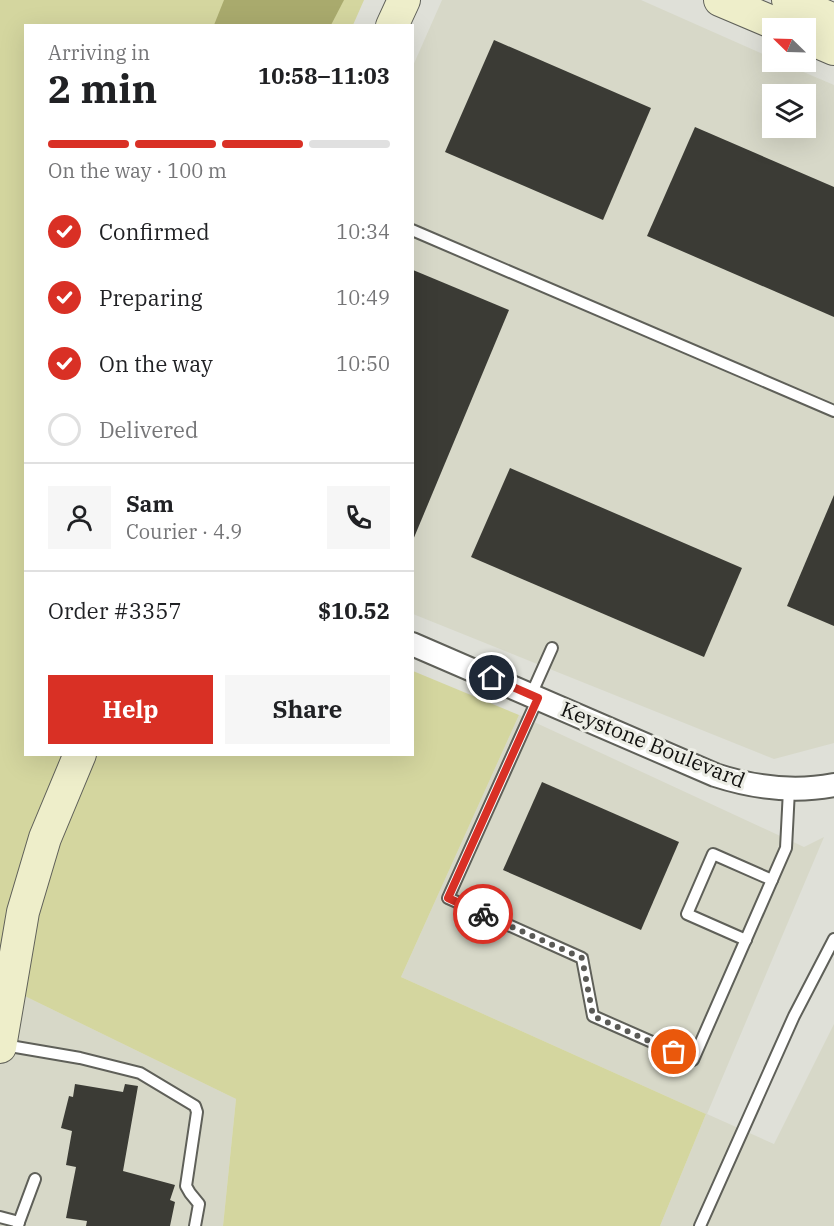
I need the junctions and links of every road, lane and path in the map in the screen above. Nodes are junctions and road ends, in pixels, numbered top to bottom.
1 (404, 0) edge
2 (720, 0) edge
3 (788, 0) edge
4 (762, 18) edge
5 (834, 20) edge
6 (393, 24) edge
7 (816, 41) edge
8 (834, 49) edge
9 (414, 231) edge
10 (834, 411) edge
11 (414, 645) edge
12 (552, 648) dead end
13 (534, 697) junction
14 (79, 756) edge
15 (834, 785) edge
16 (789, 790) junction
17 (772, 880) junction
18 (834, 939) edge
19 (746, 940) junction
20 (0, 1046) edge
21 (35, 1179) dead end
22 (0, 1217) edge
23 (19, 1224) edge
24 (195, 1226) edge
25 (700, 1226) edge

1 - 6 street
2 - 4 street
3 - 5 street
7 - 8 street
9 - 10 lane
11 - 13 street, Keystone Boulevard
12 - 13 lane
13 - 16 street, Keystone Boulevard
13 - 19 lane
14 - 20 street
15 - 16 street, Keystone Boulevard
16 - 17 lane
17 - 19 lane
17 - 19 lane
18 - 25 lane
20 - 24 lane
21 - 23 lane
22 - 23 lane

